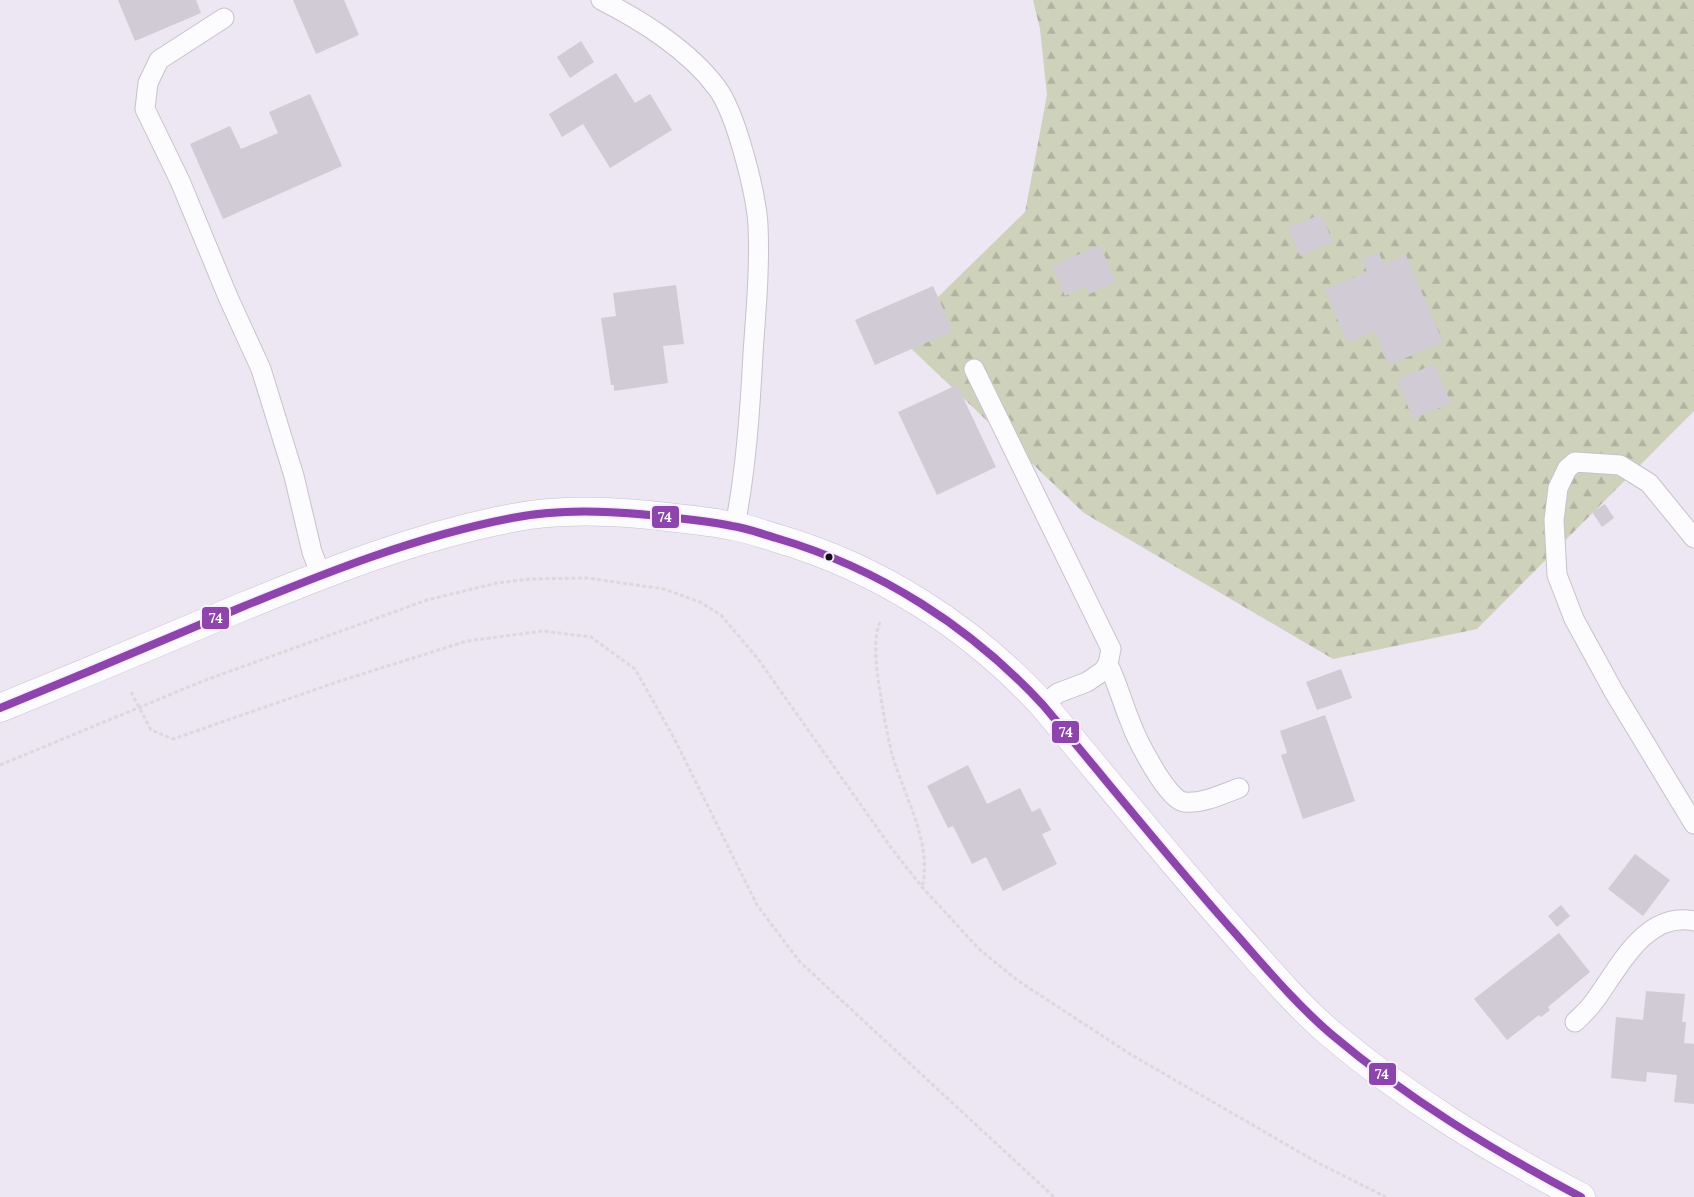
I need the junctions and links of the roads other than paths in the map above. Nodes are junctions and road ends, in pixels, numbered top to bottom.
1 (601, 0) edge
2 (224, 18) dead end
3 (974, 369) dead end
4 (735, 526) junction
5 (1694, 538) edge
6 (321, 575) junction
7 (1108, 664) junction
8 (1043, 705) junction
9 (0, 708) edge
10 (1239, 788) dead end
11 (1694, 824) edge
12 (1694, 921) edge
13 (1575, 1022) dead end
14 (1581, 1197) edge

1 - 4 lane
2 - 6 lane
3 - 7 lane
4 - 6 main road
4 - 8 main road
5 - 11 lane
6 - 9 main road
7 - 8 lane
7 - 10 lane
8 - 14 main road
12 - 13 lane

